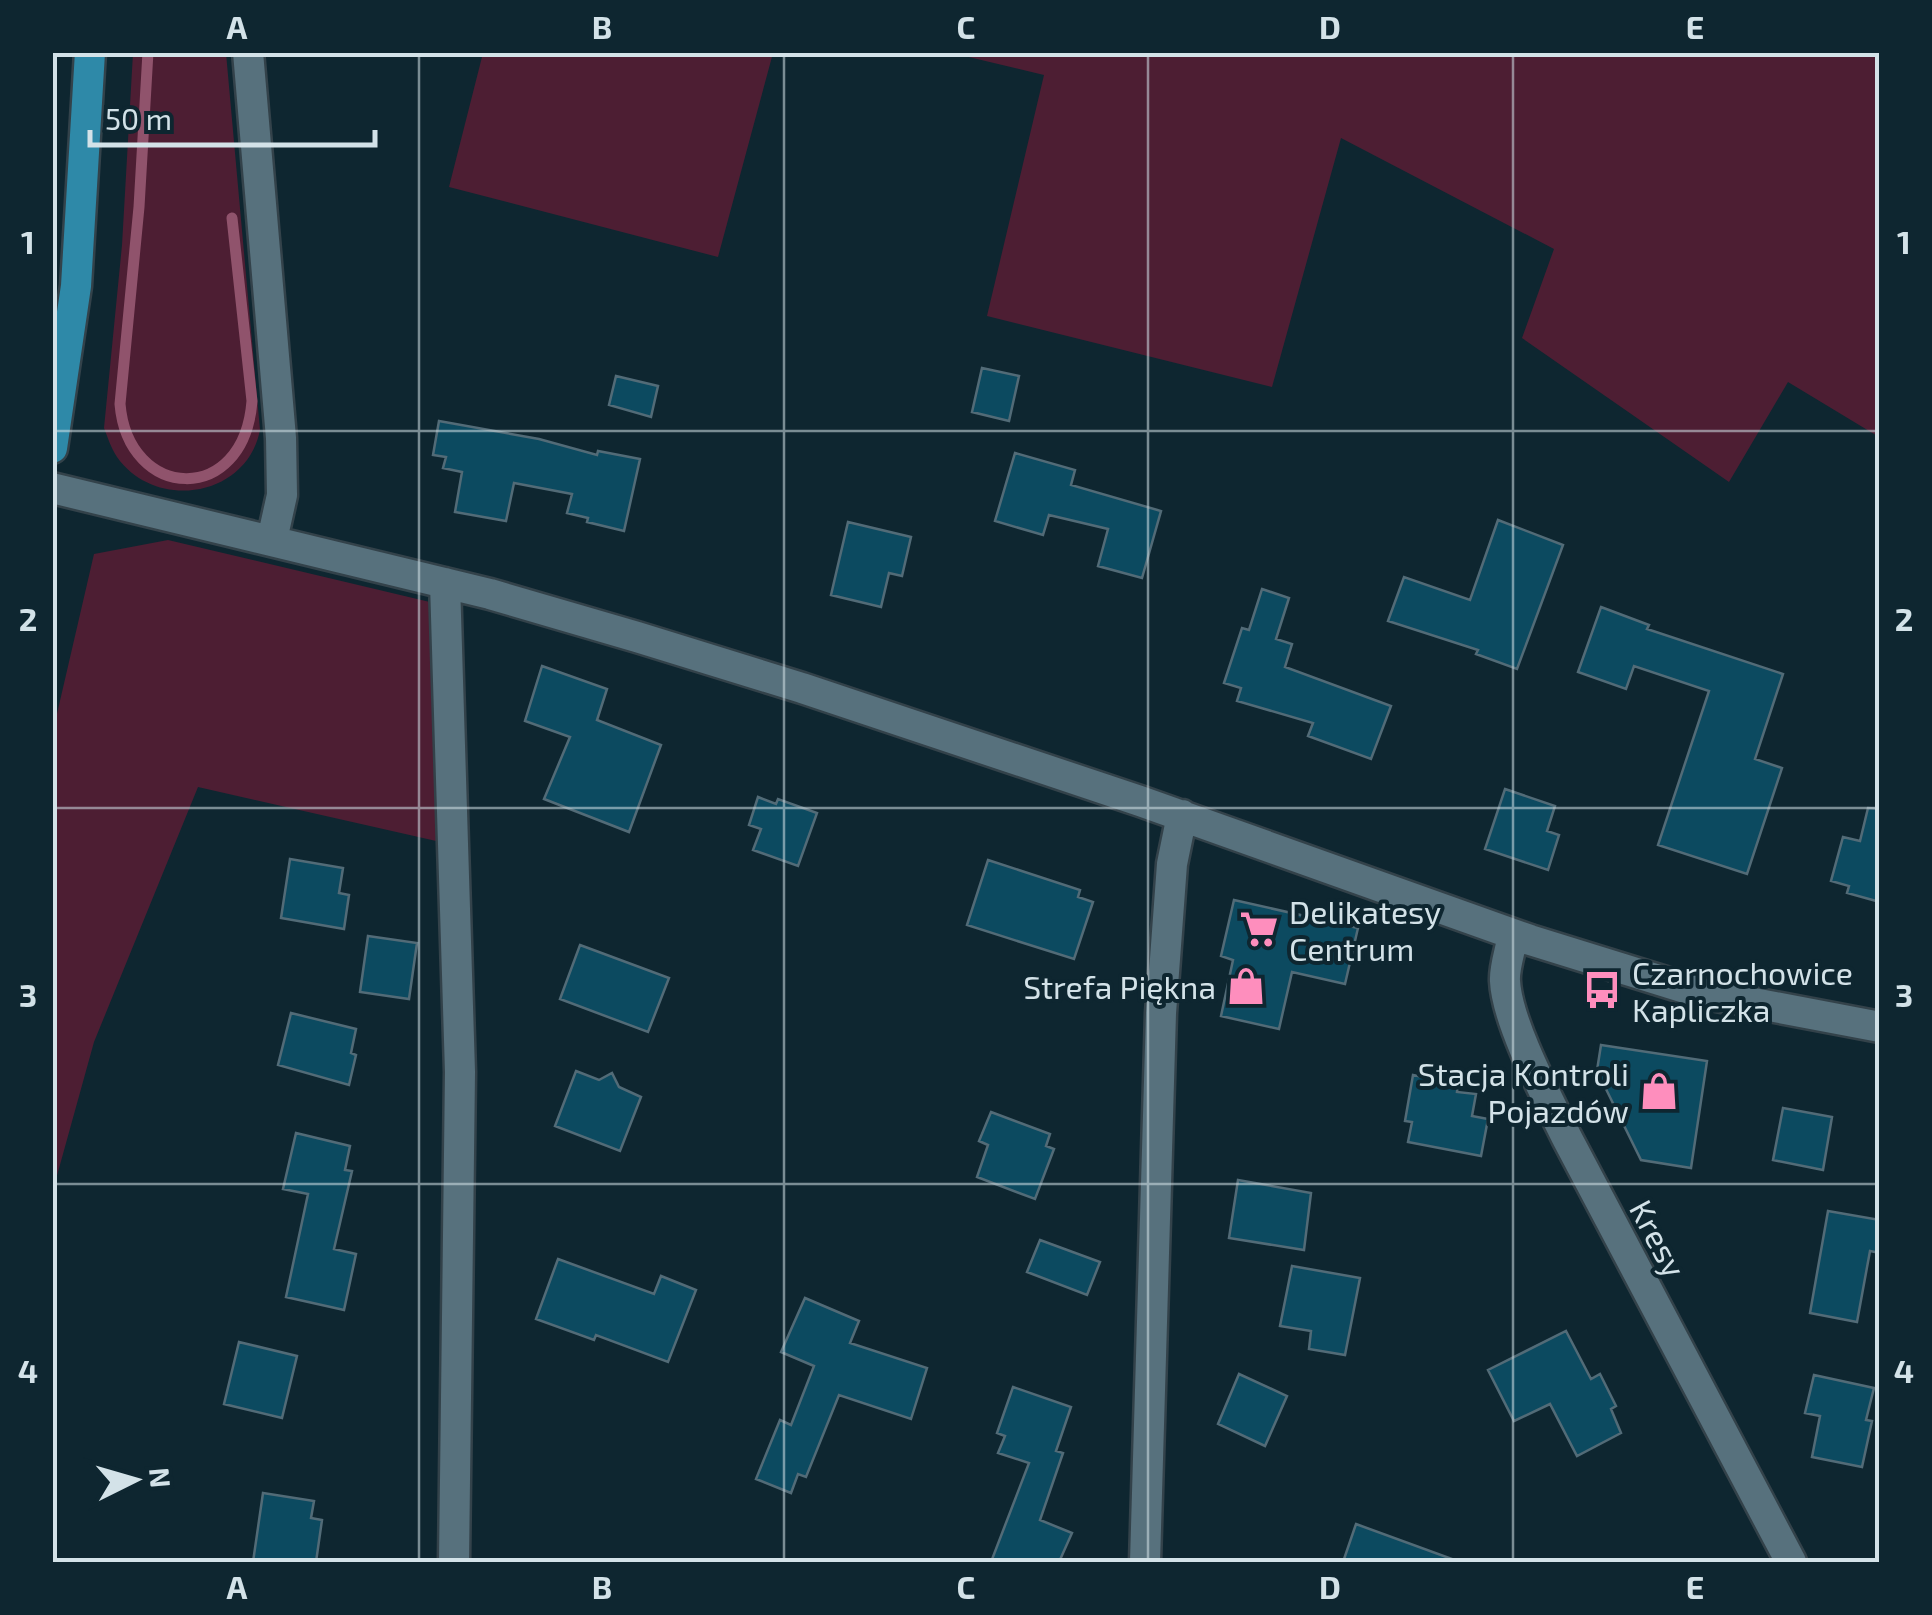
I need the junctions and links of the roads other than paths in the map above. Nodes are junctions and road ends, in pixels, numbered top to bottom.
1 (90, 52) edge
2 (248, 52) edge
3 (52, 448) edge
4 (52, 488) edge
5 (272, 540) junction
6 (444, 583) junction
7 (1182, 816) junction
8 (1513, 934) junction
9 (1880, 1028) edge
10 (454, 1562) edge
11 (1145, 1562) edge
12 (1791, 1562) edge

1 - 3 main road
2 - 5 street
4 - 5 street
5 - 6 street
6 - 7 street
6 - 10 street
7 - 8 street
7 - 11 street
8 - 9 street
8 - 12 street, Kresy

